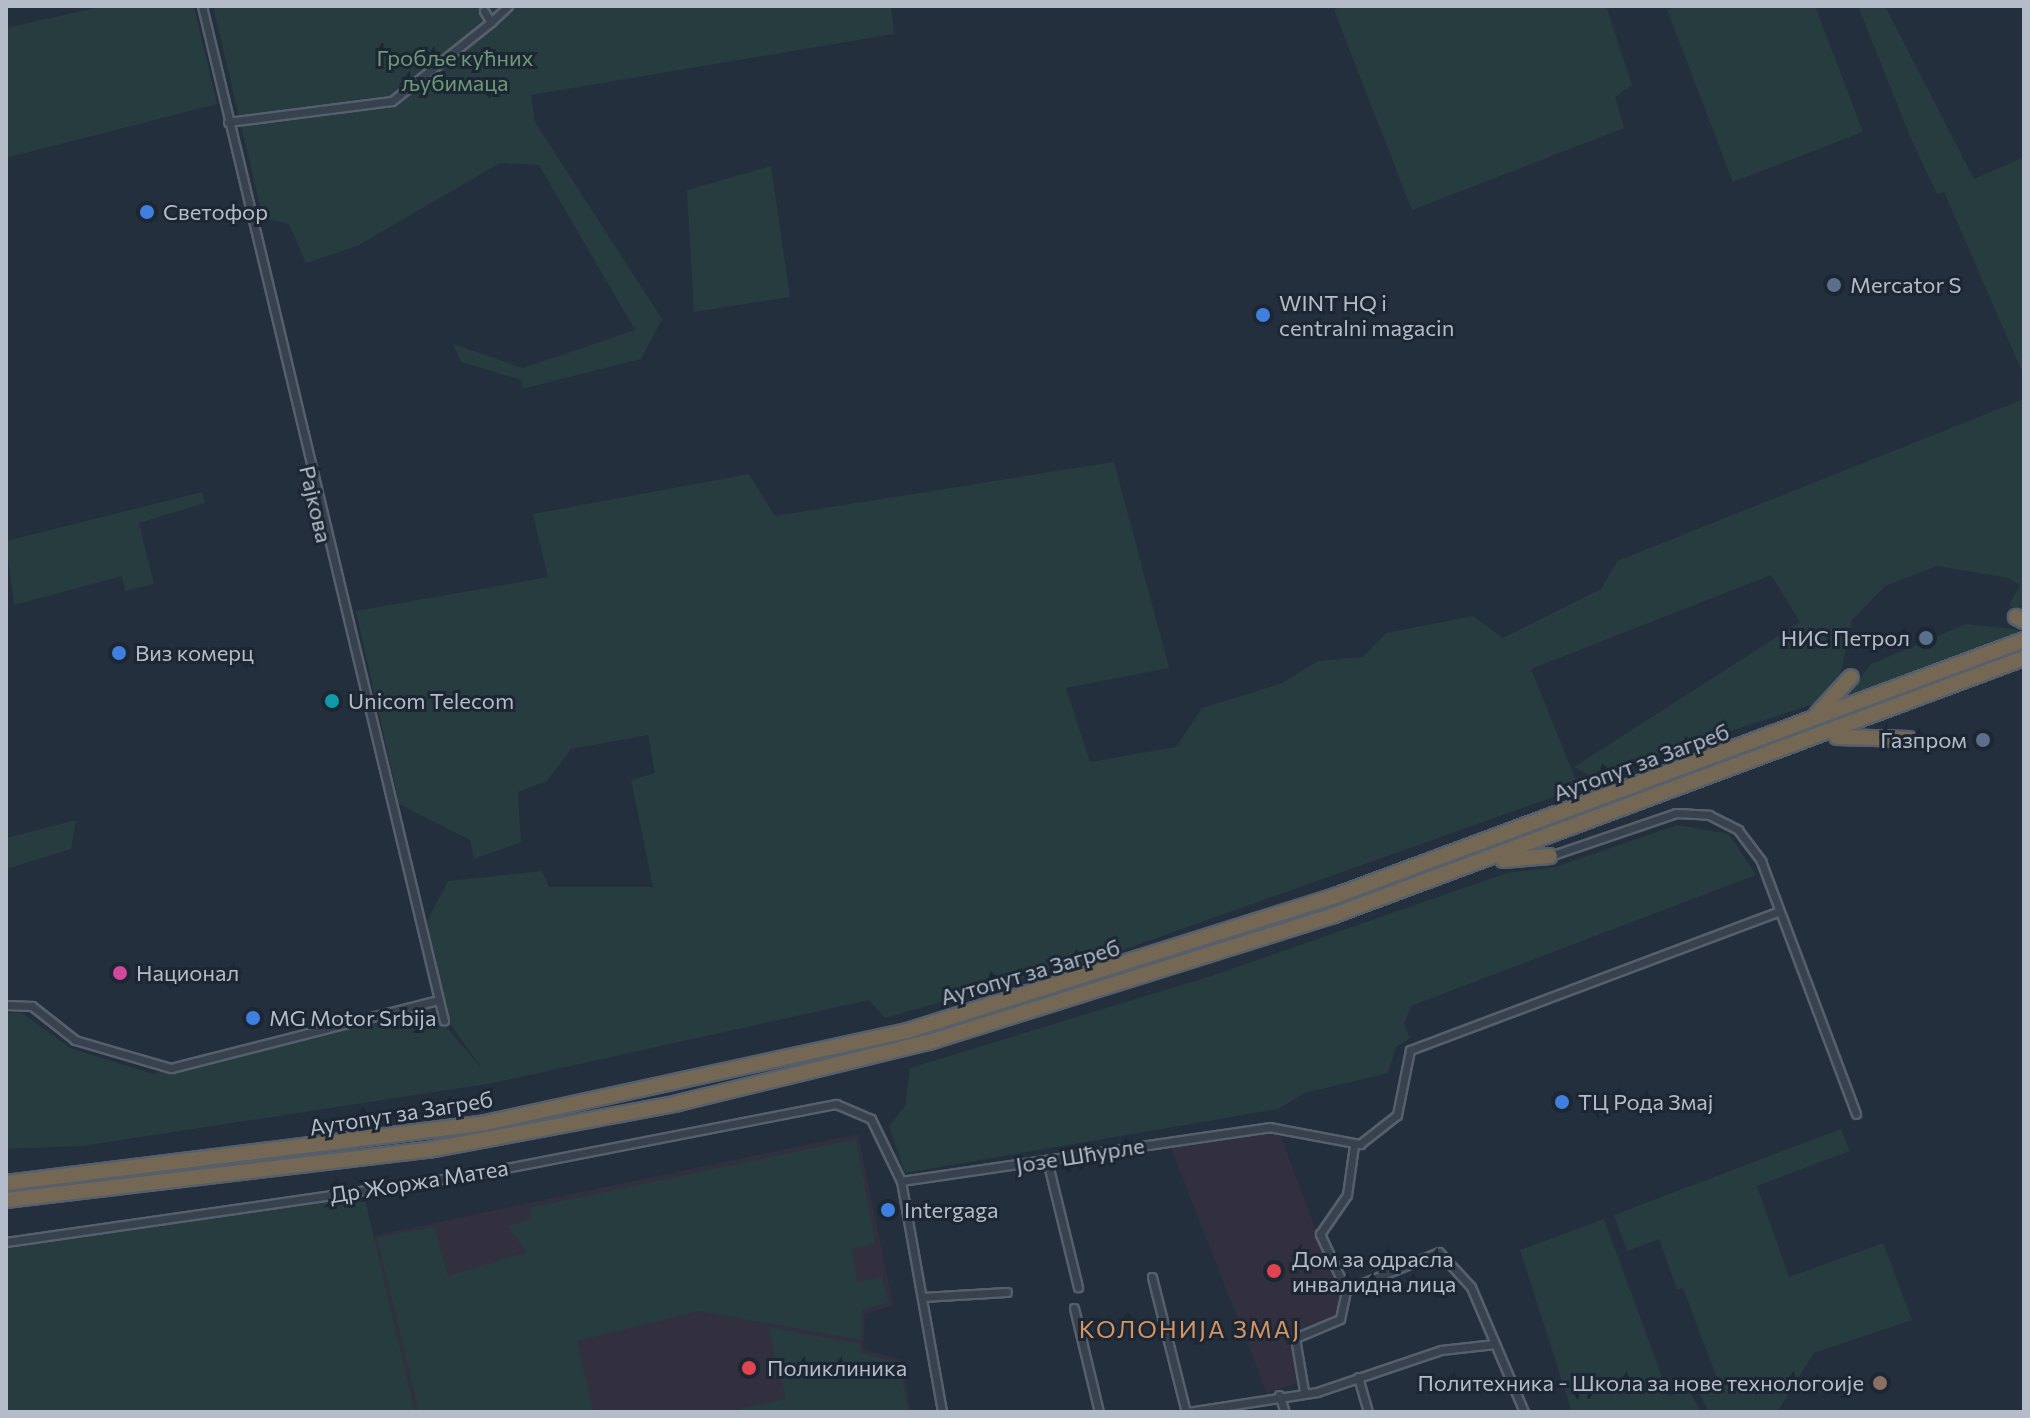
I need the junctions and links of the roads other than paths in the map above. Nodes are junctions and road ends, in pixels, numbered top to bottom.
1 (202, 6) edge
2 (508, 6) edge
3 (484, 11) dead end
4 (491, 22) junction
5 (228, 122) junction
6 (2024, 640) edge
7 (2024, 658) edge
8 (1851, 677) dead end
9 (1795, 728) junction
10 (1909, 739) dead end
11 (1813, 740) junction
12 (1550, 856) joint
13 (1479, 863) junction
14 (1779, 911) junction
15 (434, 1001) junction
16 (6, 1005) edge
17 (444, 1021) dead end
18 (1856, 1114) dead end
19 (1354, 1145) junction
20 (1047, 1160) junction
21 (901, 1181) junction
22 (6, 1183) edge
23 (6, 1200) edge
24 (6, 1242) edge
25 (1152, 1277) dead end
26 (1078, 1287) dead end
27 (1346, 1290) junction
28 (1007, 1292) dead end
29 (922, 1297) junction
30 (1074, 1308) dead end
31 (1495, 1344) junction
32 (1358, 1377) junction
33 (1304, 1391) junction
34 (1279, 1395) junction
35 (1214, 1410) edge
36 (942, 1412) edge
37 (1099, 1412) edge
38 (1187, 1412) edge
39 (1285, 1412) edge
40 (1368, 1412) edge
41 (1524, 1412) edge

1 - 5 street, Рајкова
2 - 4 street
3 - 4 street
4 - 5 street
5 - 15 street, Рајкова
6 - 9 highway, Аутопут за Загреб
7 - 11 highway, Аутопут за Загреб
8 - 9 highway
9 - 22 highway, Аутопут за Загреб
10 - 11 highway
11 - 13 highway, Аутопут за Загреб
12 - 13 highway
12 - 14 street
13 - 23 highway, Аутопут за Загреб
14 - 18 street
14 - 19 street
15 - 16 street
15 - 17 street, Рајкова
19 - 20 street, Јозе Шћурле
19 - 27 street
20 - 21 street, Јозе Шћурле
20 - 26 street
21 - 24 street, Др Жоржа Матеа
21 - 29 street
25 - 38 street
27 - 31 street
27 - 33 street
28 - 29 street
29 - 36 street
30 - 37 street
31 - 32 street
31 - 41 street
32 - 33 street
32 - 40 street
33 - 34 street
34 - 35 street
34 - 39 street
35 - 38 street

